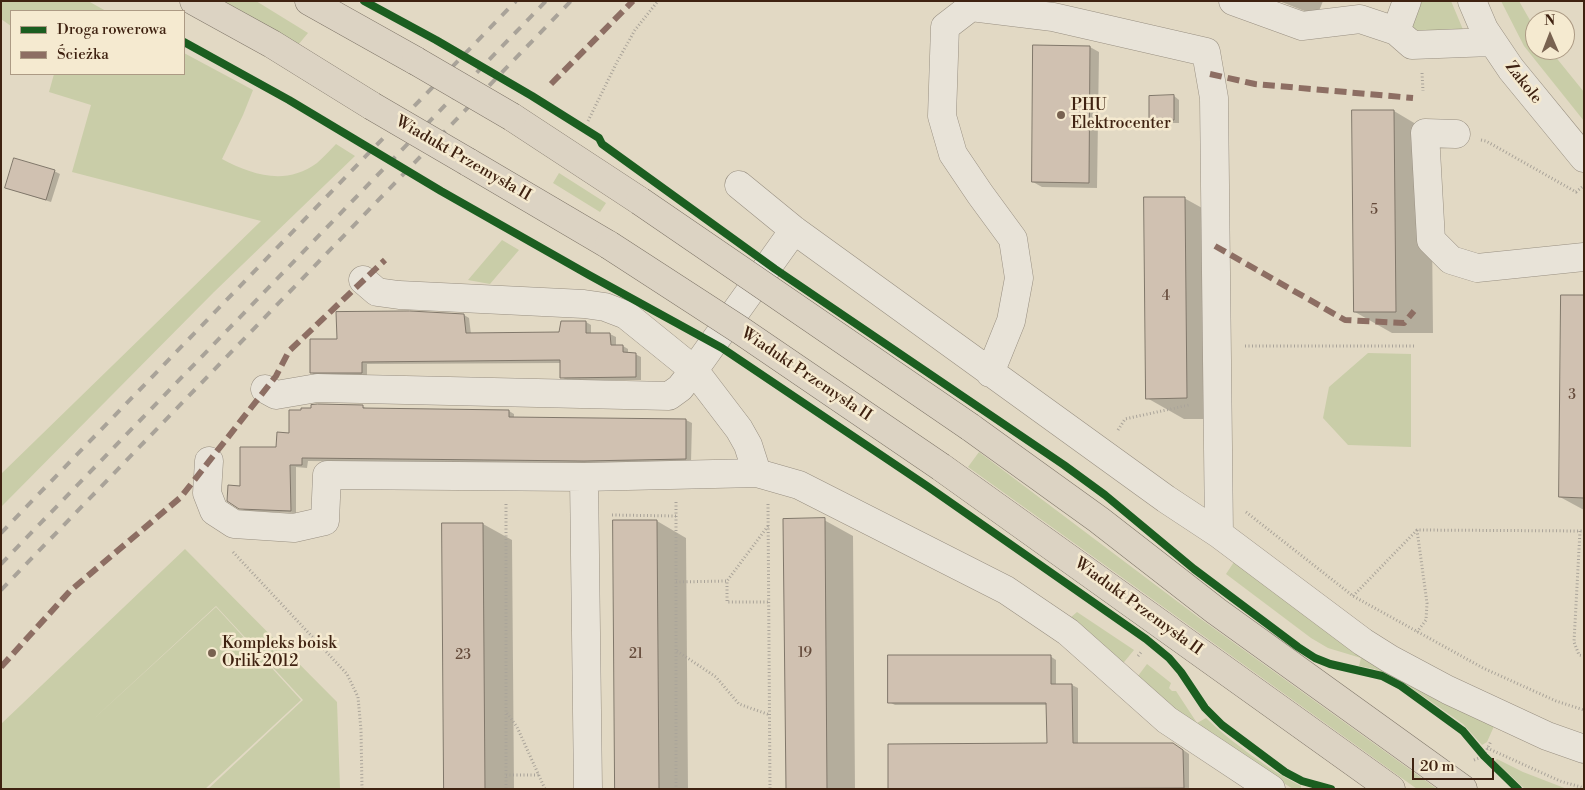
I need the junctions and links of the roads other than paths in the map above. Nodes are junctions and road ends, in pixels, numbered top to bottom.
1 (194, 1) edge
2 (309, 1) edge
3 (1233, 1) edge
4 (1407, 1) edge
5 (1472, 1) edge
6 (1396, 31) junction
7 (1492, 42) junction
8 (1456, 134) road end
9 (1584, 158) edge
10 (739, 185) dead end
11 (794, 230) junction
12 (1584, 257) edge
13 (363, 280) dead end
14 (694, 370) junction
15 (990, 373) junction
16 (265, 390) dead end
17 (209, 461) dead end
18 (763, 475) junction
19 (584, 487) junction
20 (1218, 534) junction
21 (1584, 749) edge
22 (588, 789) edge
23 (1271, 789) edge
24 (1391, 789) edge
25 (1463, 789) edge

1 - 24 main road, Wiadukt Przemysła II, bridge
2 - 25 main road, bridge
3 - 6 street
4 - 6 street
5 - 7 street, Zakole
6 - 7 street
7 - 9 street, Zakole
8 - 12 street
10 - 11 street
11 - 14 street
11 - 15 street
13 - 14 street
14 - 16 street
14 - 18 street
15 - 20 street
15 - 20 street
17 - 19 street
18 - 19 street
18 - 23 street
19 - 22 street
20 - 21 street

